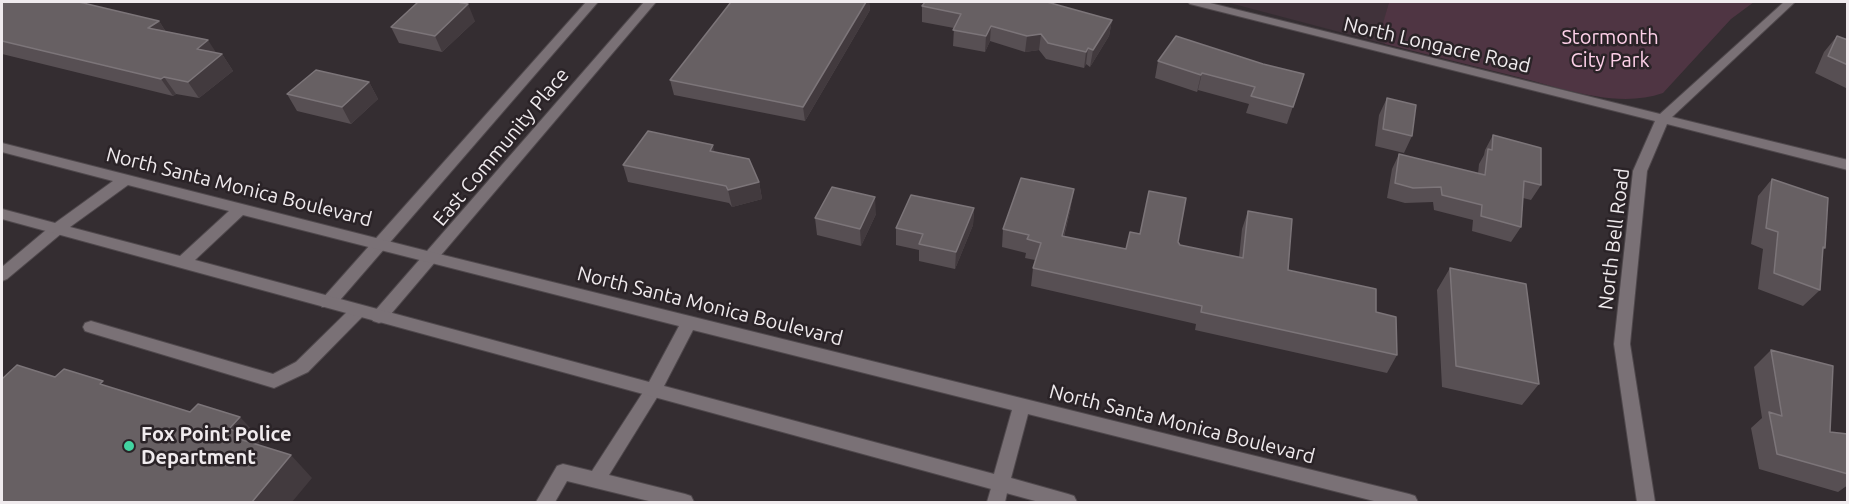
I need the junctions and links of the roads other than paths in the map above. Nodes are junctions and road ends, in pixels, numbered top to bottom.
1 (592, 2) edge
2 (650, 2) edge
3 (1194, 2) edge
4 (1790, 2) edge
5 (1663, 118) junction
6 (2, 148) edge
7 (1848, 165) edge
8 (125, 180) junction
9 (240, 209) junction
10 (2, 214) edge
11 (57, 229) junction
12 (381, 245) junction
13 (431, 258) junction
14 (182, 263) junction
15 (2, 275) edge
16 (328, 303) junction
17 (357, 311) junction
18 (380, 317) junction
19 (689, 323) junction
20 (91, 327) dead end
21 (653, 390) junction
22 (1022, 406) junction
23 (597, 479) junction
24 (1000, 484) junction
25 (545, 502) edge
26 (685, 502) edge
27 (996, 502) edge
28 (1068, 502) edge
29 (1409, 502) edge
30 (1646, 502) edge

1 - 12 street, East Community Place
2 - 13 street, East Community Place
3 - 5 street, North Longacre Road
4 - 5 street, North Bell Road
5 - 7 street, North Longacre Road
5 - 30 street, North Bell Road
6 - 8 street, North Santa Monica Boulevard
8 - 9 street, North Santa Monica Boulevard
8 - 11 street
9 - 12 street, North Santa Monica Boulevard
9 - 14 street
10 - 11 street
11 - 14 street
11 - 15 street
12 - 13 street, North Santa Monica Boulevard
12 - 16 street, East Community Place
13 - 18 street, East Community Place
13 - 19 street, North Santa Monica Boulevard
14 - 16 street
16 - 17 street
17 - 18 street
17 - 20 street
18 - 21 street
19 - 21 street
19 - 22 street, North Santa Monica Boulevard
21 - 23 street
21 - 24 street
22 - 24 street
22 - 29 street, North Santa Monica Boulevard
23 - 25 street
23 - 26 street
24 - 27 street
24 - 28 street

